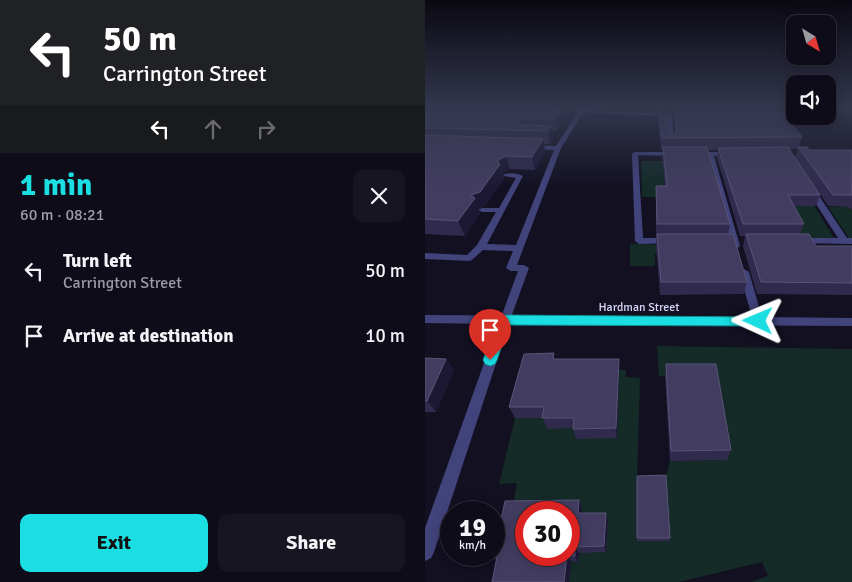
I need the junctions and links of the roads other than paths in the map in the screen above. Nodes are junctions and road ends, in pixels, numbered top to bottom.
1 (558, 134) edge
2 (671, 134) edge
3 (565, 135) joint
4 (671, 142) edge
5 (522, 147) edge
6 (558, 148) junction
7 (681, 154) edge
8 (691, 154) edge
9 (709, 154) junction
10 (739, 154) edge
11 (506, 175) edge
12 (807, 183) edge
13 (482, 210) edge
14 (501, 210) junction
15 (675, 241) edge
16 (789, 241) edge
17 (848, 241) edge
18 (481, 247) junction
19 (518, 248) junction
20 (425, 256) edge
21 (425, 319) edge
22 (505, 320) junction
23 (758, 321) junction
24 (852, 322) edge
25 (425, 552) edge

1 - 3 street
2 - 4 street
3 - 6 street
5 - 6 street
6 - 19 street
7 - 15 street
8 - 9 street
9 - 10 street
9 - 23 street
11 - 14 street
12 - 17 street
13 - 14 street
14 - 18 street
16 - 17 street
18 - 19 street
18 - 20 street
19 - 22 street
21 - 22 street, Hardman Street
22 - 23 street, Hardman Street
22 - 25 street
23 - 24 street, Hardman Street

